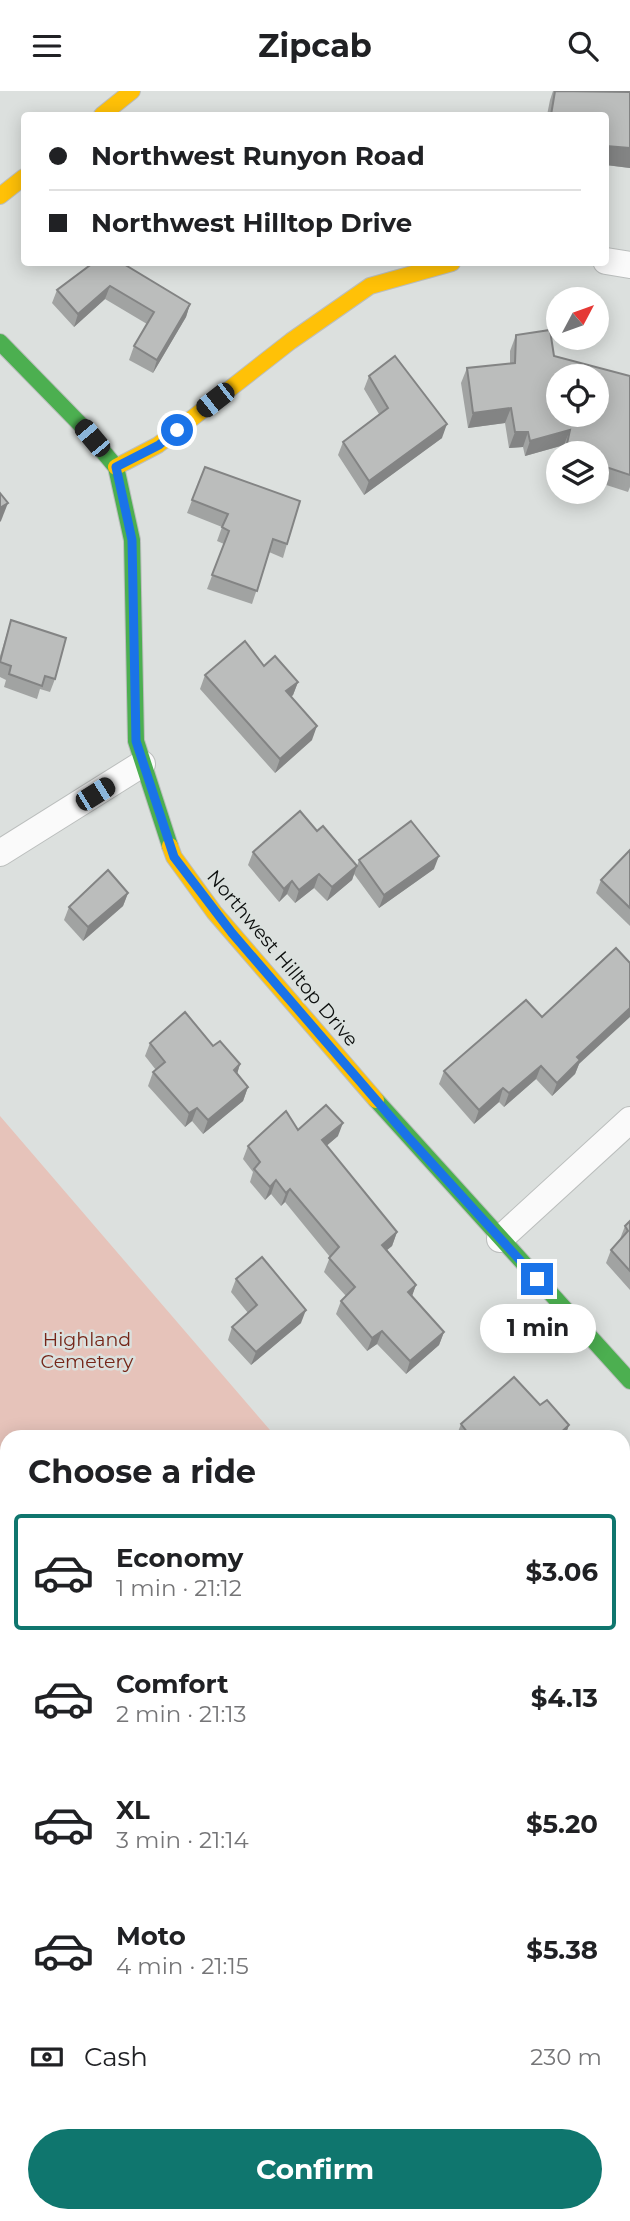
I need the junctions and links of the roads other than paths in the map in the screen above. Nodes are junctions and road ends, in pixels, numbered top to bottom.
1 (132, 91) edge
2 (106, 112) edge
3 (21, 179) edge
4 (0, 196) edge
5 (609, 262) edge
6 (630, 265) edge
7 (441, 266) edge
8 (0, 342) edge
9 (116, 467) junction
10 (142, 764) junction
11 (0, 853) edge
12 (630, 1120) edge
13 (500, 1239) junction
14 (630, 1381) edge

1 - 2 street
3 - 4 street
5 - 6 street
7 - 9 street
8 - 9 street, Northwest Hilltop Drive
9 - 10 street, Northwest Hilltop Drive
10 - 11 street
10 - 13 street, Northwest Hilltop Drive
12 - 13 street
13 - 14 street, Northwest Hilltop Drive

